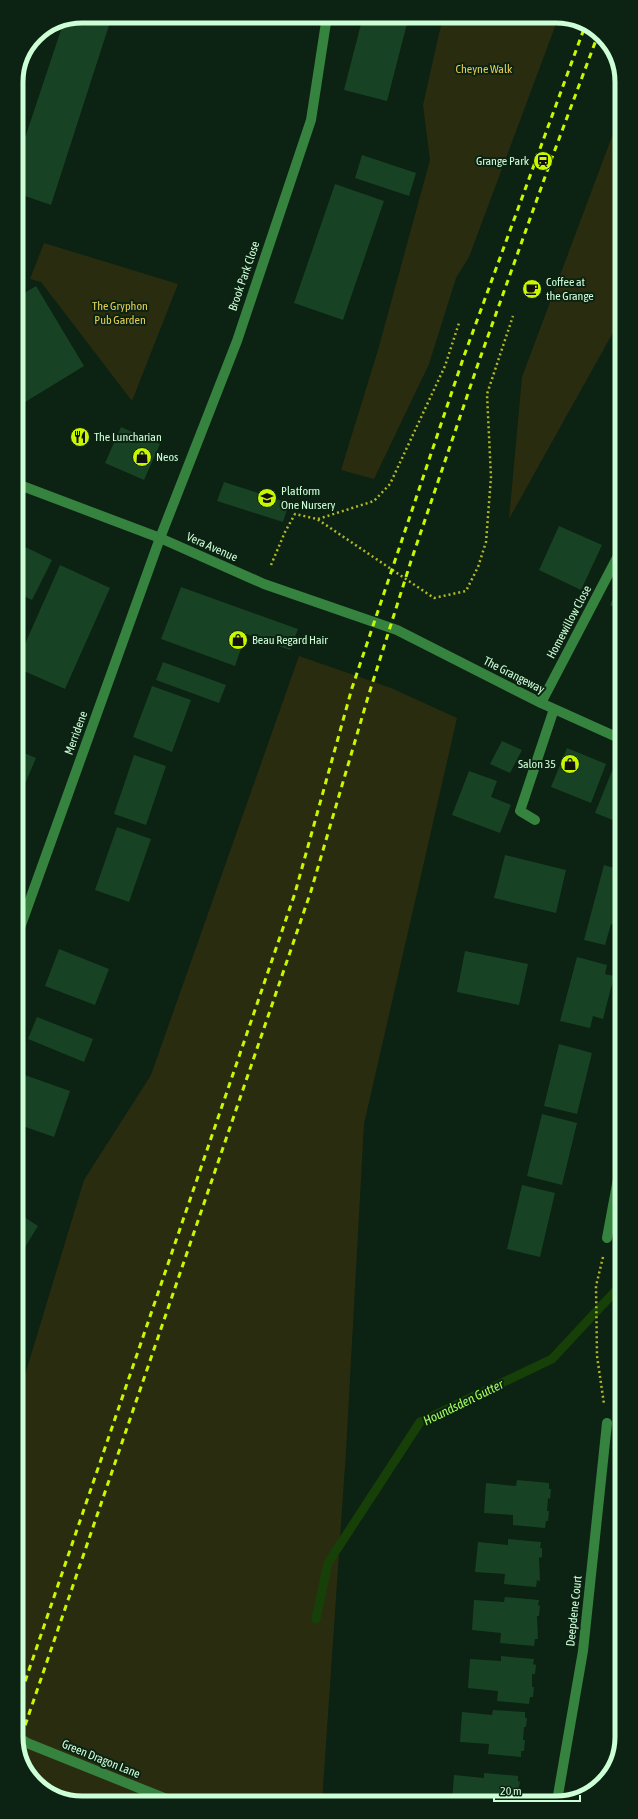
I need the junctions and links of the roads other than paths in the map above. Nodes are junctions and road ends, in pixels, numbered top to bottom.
1 (326, 23) edge
2 (23, 486) edge
3 (160, 538) junction
4 (615, 562) edge
5 (397, 630) joint
6 (541, 703) junction
7 (554, 709) junction
8 (615, 736) edge
9 (535, 820) dead end
10 (23, 919) edge
11 (615, 1195) edge
12 (607, 1238) road end
13 (607, 1423) road end
14 (23, 1741) edge
15 (159, 1796) edge
16 (557, 1796) edge

1 - 3 street, Brook Park Close
2 - 3 street, Vera Avenue
3 - 5 street, Vera Avenue
3 - 10 street, Merridene
4 - 6 street, Homewillow Close
5 - 6 street, The Grangeway
6 - 7 street, The Grangeway
7 - 8 street, The Grangeway
7 - 9 street
11 - 12 street
13 - 16 street, Deepdene Court
14 - 15 street, Green Dragon Lane

